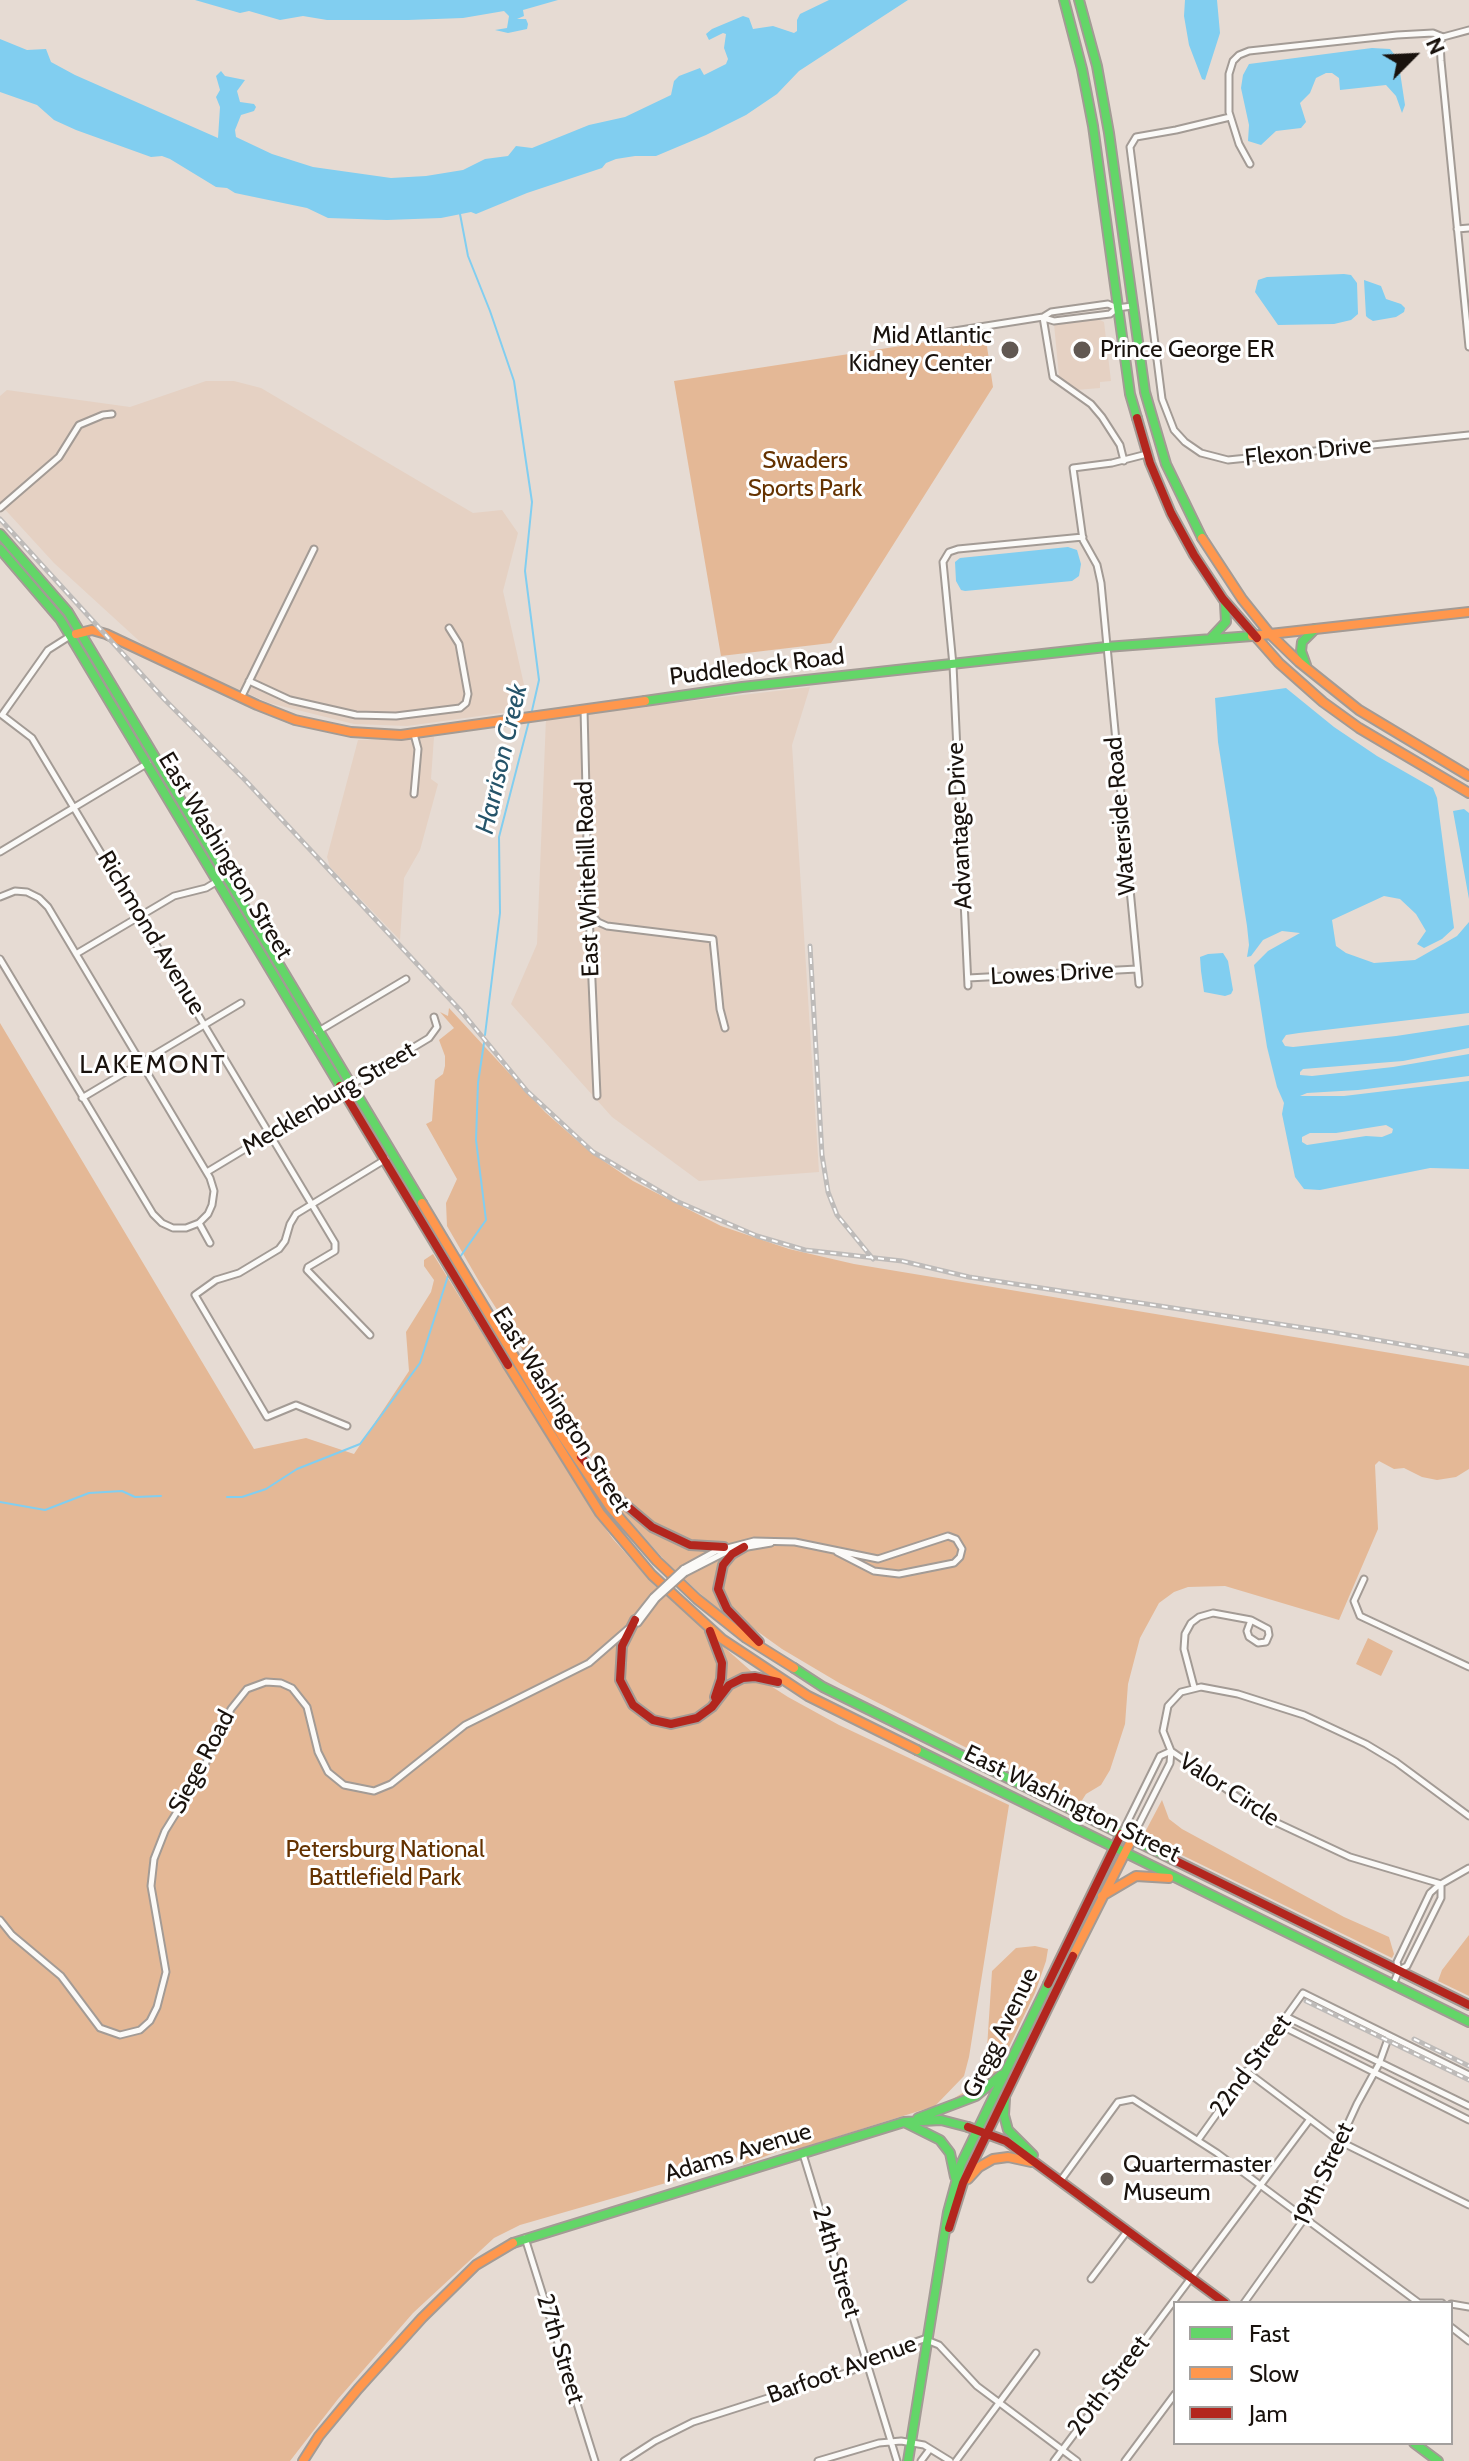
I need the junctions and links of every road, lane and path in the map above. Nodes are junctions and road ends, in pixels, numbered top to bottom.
1 (1064, 0) edge
2 (1079, 0) edge
3 (1469, 30) edge
4 (1443, 37) junction
5 (1230, 117) junction
6 (1250, 164) dead end
7 (1469, 228) edge
8 (1457, 229) junction
9 (1132, 306) junction
10 (1117, 308) junction
11 (1043, 317) junction
12 (948, 332) dead end
13 (1469, 347) edge
14 (112, 414) dead end
15 (1469, 435) edge
16 (1147, 454) junction
17 (1124, 461) junction
18 (0, 508) edge
19 (0, 534) edge
20 (1083, 537) junction
21 (0, 549) edge
22 (314, 549) dead end
23 (1223, 599) junction
24 (1469, 612) edge
25 (449, 628) dead end
26 (1315, 629) junction
27 (81, 632) junction
28 (1270, 634) junction
29 (71, 636) junction
30 (1253, 636) junction
31 (1211, 638) junction
32 (1106, 647) junction
33 (953, 665) junction
34 (1307, 669) junction
35 (249, 681) junction
36 (241, 698) junction
37 (584, 709) junction
38 (1, 716) edge
39 (414, 734) junction
40 (156, 759) junction
41 (147, 764) junction
42 (1469, 776) edge
43 (1469, 793) edge
44 (414, 794) dead end
45 (75, 807) junction
46 (0, 852) edge
47 (226, 876) junction
48 (217, 882) junction
49 (0, 897) edge
50 (589, 912) junction
51 (140, 916) junction
52 (76, 954) junction
53 (0, 959) edge
54 (1137, 969) junction
55 (968, 978) junction
56 (406, 979) dead end
57 (1139, 984) dead end
58 (968, 986) dead end
59 (241, 1003) dead end
60 (434, 1017) dead end
61 (205, 1024) junction
62 (725, 1028) dead end
63 (319, 1031) junction
64 (309, 1036) junction
65 (141, 1063) junction
66 (352, 1085) junction
67 (342, 1091) junction
68 (597, 1096) dead end
69 (82, 1098) junction
70 (270, 1134) junction
71 (394, 1155) junction
72 (385, 1160) junction
73 (207, 1172) junction
74 (312, 1203) junction
75 (199, 1223) junction
76 (210, 1243) dead end
77 (370, 1335) dead end
78 (347, 1426) dead end
79 (562, 1436) junction
80 (780, 1541) junction
81 (724, 1547) junction
82 (744, 1547) junction
83 (837, 1552) junction
84 (887, 1558) junction
85 (684, 1571) junction
86 (890, 1574) junction
87 (1364, 1579) dead end
88 (1251, 1620) junction
89 (636, 1622) junction
90 (709, 1628) junction
91 (786, 1665) junction
92 (1469, 1667) edge
93 (790, 1686) junction
94 (1194, 1687) junction
95 (1171, 1751) junction
96 (1469, 1816) edge
97 (1121, 1834) junction
98 (1132, 1839) junction
99 (1120, 1850) junction
100 (1469, 1868) edge
101 (1182, 1881) junction
102 (1441, 1884) junction
103 (1102, 1896) junction
104 (1088, 1914) junction
105 (0, 1920) edge
106 (1399, 1970) junction
107 (1392, 1985) junction
108 (1469, 2005) edge
109 (1286, 2017) junction
110 (1469, 2022) edge
111 (1280, 2025) junction
112 (1389, 2036) junction
113 (1379, 2064) junction
114 (1007, 2067) junction
115 (1246, 2071) junction
116 (1373, 2073) junction
117 (1469, 2075) edge
118 (1008, 2089) junction
119 (1469, 2106) edge
120 (1310, 2119) junction
121 (1469, 2120) edge
122 (904, 2122) junction
123 (981, 2131) junction
124 (1198, 2140) junction
125 (1339, 2141) junction
126 (803, 2154) junction
127 (1045, 2168) junction
128 (1061, 2180) junction
129 (955, 2181) junction
130 (1259, 2185) junction
131 (960, 2191) junction
132 (1469, 2205) edge
133 (1304, 2219) junction
134 (1128, 2230) junction
135 (525, 2238) junction
136 (941, 2257) junction
137 (1190, 2277) junction
138 (1091, 2279) dead end
139 (1222, 2301) edge
140 (1245, 2301) edge
141 (1415, 2301) edge
142 (1453, 2329) edge
143 (928, 2340) junction
144 (1469, 2341) edge
145 (1036, 2353) dead end
146 (868, 2365) junction
147 (1173, 2397) edge
148 (999, 2403) junction
149 (891, 2441) junction
150 (911, 2442) junction
151 (1417, 2445) edge
152 (930, 2449) junction
153 (1062, 2450) junction
154 (303, 2461) edge
155 (595, 2461) edge
156 (624, 2461) edge
157 (818, 2461) edge
158 (897, 2461) edge
159 (908, 2461) edge
160 (921, 2461) edge
161 (950, 2461) edge
162 (956, 2461) edge
163 (1054, 2461) edge
164 (1077, 2461) edge
165 (1125, 2461) edge
166 (1438, 2461) edge

1 - 10 main road
2 - 9 main road
3 - 4 street
4 - 5 street
4 - 8 street
5 - 6 street
5 - 15 street, Flexon Drive
7 - 8 street
8 - 13 street
9 - 10 street
9 - 28 main road
10 - 11 street
10 - 16 main road
11 - 12 street
11 - 17 street
14 - 18 street
16 - 17 street
16 - 23 main road
17 - 20 street, Waterside Road
19 - 27 main road, East Washington Street
20 - 32 street, Waterside Road
20 - 33 street, Advantage Drive
21 - 29 main road, East Washington Street
22 - 35 street
23 - 30 main road
23 - 31 main road
24 - 26 main road, Puddledock Road
25 - 35 street
26 - 28 main road, Puddledock Road
26 - 34 main road
27 - 29 main road
27 - 36 main road, Puddledock Road
27 - 40 main road, East Washington Street
28 - 30 main road, Puddledock Road
28 - 34 main road
29 - 38 street
29 - 41 main road, East Washington Street
30 - 31 main road, Puddledock Road
30 - 43 main road
31 - 32 main road, Puddledock Road
32 - 33 main road, Puddledock Road
32 - 54 street, Waterside Road
33 - 37 main road, Puddledock Road
33 - 55 street, Advantage Drive
34 - 42 main road
35 - 36 street
36 - 39 main road, Puddledock Road
37 - 39 main road, Puddledock Road
37 - 50 street, East Whitehill Road
38 - 45 street, Richmond Avenue
39 - 44 street
40 - 41 street
40 - 47 main road, East Washington Street
41 - 45 street
41 - 48 main road, East Washington Street
45 - 46 street
45 - 51 street, Richmond Avenue
47 - 48 street
47 - 63 main road, East Washington Street
48 - 51 street
48 - 64 main road, East Washington Street
49 - 52 street
50 - 62 street
50 - 68 street, East Whitehill Road
51 - 52 street
51 - 61 street, Richmond Avenue
52 - 65 street
53 - 69 street
54 - 55 street, Lowes Drive
54 - 57 street, Waterside Road
55 - 58 street, Advantage Drive
56 - 63 street
59 - 61 street
60 - 66 street, Mecklenburg Street
61 - 65 street
61 - 70 street, Richmond Avenue
63 - 64 street
63 - 66 main road, East Washington Street
64 - 67 main road, East Washington Street
65 - 69 street
65 - 73 street
66 - 67 street, Mecklenburg Street
66 - 71 main road, East Washington Street
67 - 70 street, Mecklenburg Street
67 - 72 main road, East Washington Street
69 - 75 street
70 - 73 street, Mecklenburg Street
70 - 74 street, Richmond Avenue
71 - 72 street
71 - 79 main road, East Washington Street
72 - 74 street
72 - 90 main road, East Washington Street
73 - 75 street
74 - 77 street, Richmond Avenue
74 - 78 street
75 - 76 street
79 - 81 main road
79 - 91 main road, East Washington Street
80 - 81 street, Siege Road
80 - 82 street, Siege Road
80 - 83 street, Siege Road
81 - 85 street, Siege Road
82 - 85 street, Siege Road
82 - 91 main road
83 - 84 street, Siege Road
83 - 86 street, Siege Road
84 - 86 street
84 - 86 street, Siege Road
85 - 89 street, Siege Road, bridge
87 - 92 street
88 - 88 street
88 - 94 street
89 - 90 main road
89 - 93 main road
89 - 105 street, Siege Road
90 - 93 main road, East Washington Street
91 - 97 main road, East Washington Street
93 - 99 main road, East Washington Street
94 - 95 street, Valor Circle
94 - 96 street
95 - 97 street
95 - 98 street
95 - 102 street, Valor Circle
97 - 98 main road, East Washington Street
97 - 99 main road, Gregg Avenue
98 - 99 main road, Gregg Avenue
98 - 106 main road, East Washington Street
99 - 101 main road, East Washington Street
99 - 103 main road, Gregg Avenue
99 - 104 main road, Gregg Avenue
100 - 102 street
101 - 103 main road
101 - 107 main road, East Washington Street
102 - 106 street
102 - 106 street
103 - 104 main road, Gregg Avenue
104 - 114 main road, Gregg Avenue
104 - 118 main road, Gregg Avenue
106 - 107 street
106 - 108 main road, East Washington Street
107 - 110 main road, East Washington Street
109 - 111 street, 22nd Street
109 - 112 street, 22nd Street
109 - 113 street
111 - 115 street, 22nd Street
111 - 116 street
112 - 113 street, 19th Street
112 - 117 street
113 - 116 street, 19th Street
113 - 119 street
114 - 122 main road
114 - 123 main road, Gregg Avenue
115 - 120 street
115 - 124 street, 22nd Street
116 - 121 street
116 - 125 street, 19th Street
118 - 123 main road, Gregg Avenue
118 - 127 main road
120 - 125 street
120 - 130 street, 20th Street
122 - 123 main road, Adams Avenue
122 - 126 main road, Adams Avenue
122 - 129 main road
123 - 127 main road, Adams Avenue
123 - 129 main road, Gregg Avenue
123 - 131 main road, Gregg Avenue
124 - 128 street
124 - 130 street
125 - 132 street
125 - 133 street, 19th Street
126 - 135 main road, Adams Avenue
126 - 146 street, 24th Street
127 - 128 main road, Adams Avenue
127 - 131 main road
128 - 134 main road, Adams Avenue
129 - 136 main road, Gregg Avenue
130 - 133 street
130 - 137 street, 20th Street
131 - 136 main road, Gregg Avenue
133 - 140 street, 19th Street
133 - 141 street
134 - 137 main road, Adams Avenue
134 - 138 street
135 - 154 main road, Adams Avenue
135 - 155 street, 27th Street
136 - 143 main road, Gregg Avenue
137 - 139 main road, Adams Avenue
137 - 153 street, 20th Street
142 - 144 street
143 - 146 street, Barfoot Avenue
143 - 148 street, Barfoot Avenue
143 - 150 main road, Gregg Avenue
145 - 148 street
146 - 149 street, 24th Street
146 - 156 street, Barfoot Avenue
147 - 165 street
148 - 153 street, Barfoot Avenue
148 - 162 street
149 - 150 street
149 - 157 street
149 - 158 street, 24th Street
150 - 152 street
150 - 159 main road, Gregg Avenue
151 - 166 main road
152 - 160 street
152 - 161 street
153 - 163 street, 20th Street
153 - 164 street, Barfoot Avenue

